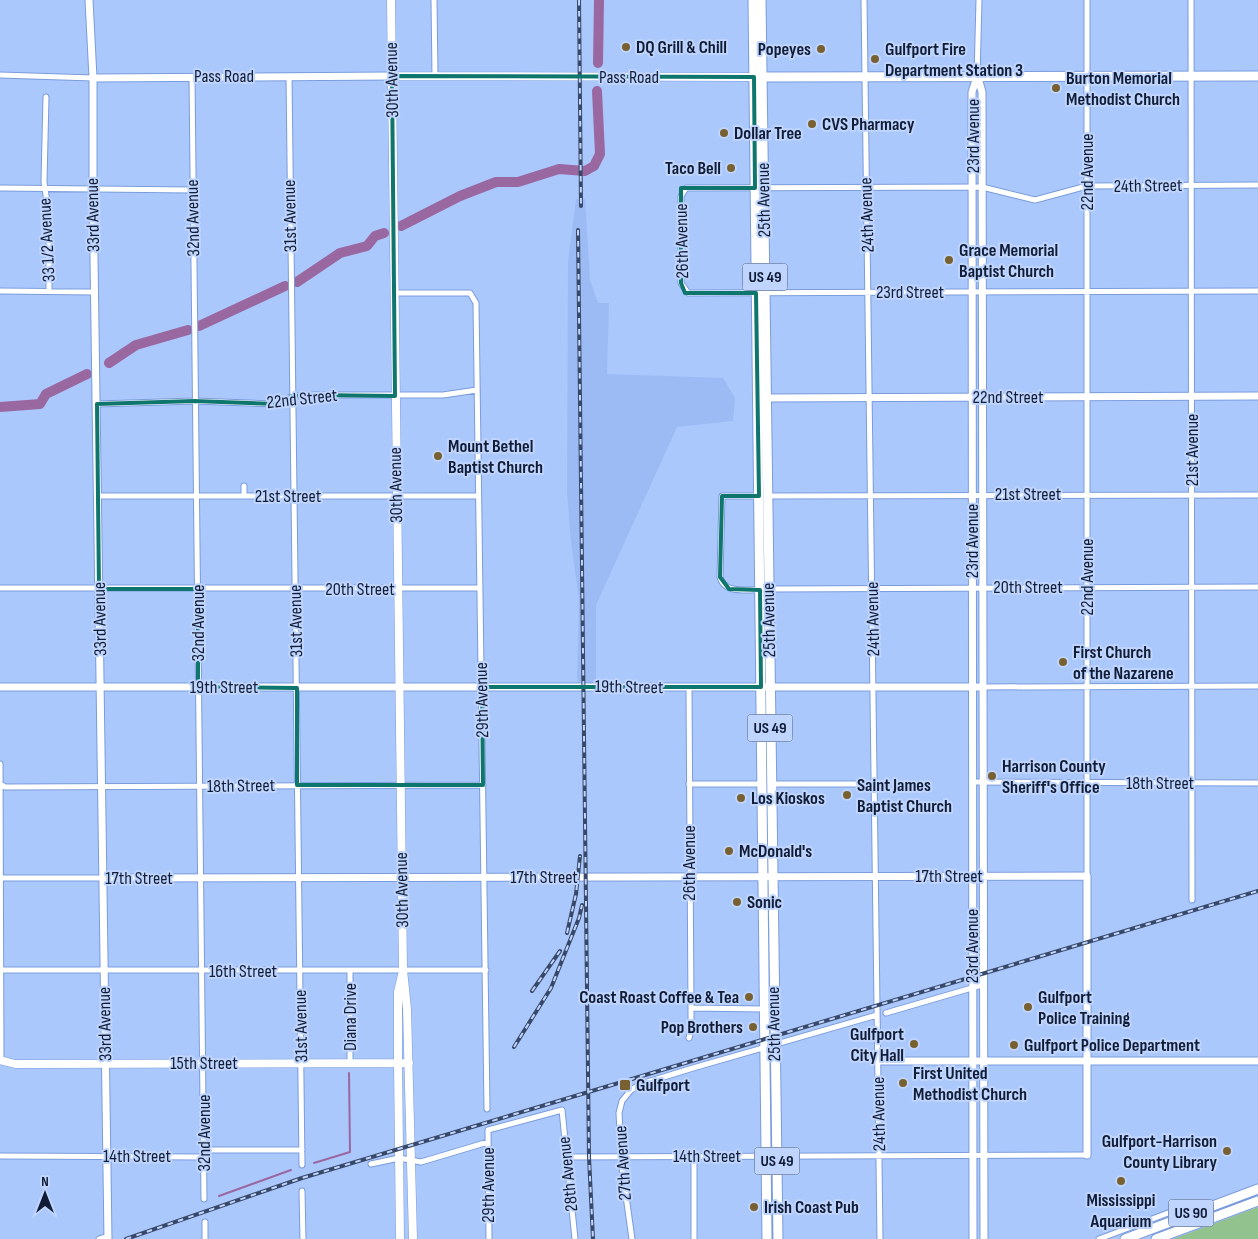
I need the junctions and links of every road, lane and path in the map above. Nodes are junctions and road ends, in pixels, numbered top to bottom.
1 (89, 0) edge
2 (391, 0) edge
3 (434, 0) edge
4 (753, 0) edge
5 (761, 0) edge
6 (864, 0) edge
7 (979, 0) edge
8 (1087, 0) edge
9 (1191, 0) edge
10 (0, 75) edge
11 (192, 76) junction
12 (289, 76) junction
13 (392, 76) junction
14 (435, 76) junction
15 (1087, 76) junction
16 (1191, 76) junction
17 (1258, 76) edge
18 (758, 77) junction
19 (864, 77) junction
20 (978, 77) junction
21 (93, 78) junction
22 (46, 97) dead end
23 (1192, 185) junction
24 (1258, 185) edge
25 (982, 186) junction
26 (1087, 186) junction
27 (866, 187) junction
28 (972, 187) junction
29 (0, 188) edge
30 (44, 188) junction
31 (92, 188) junction
32 (759, 188) junction
33 (193, 190) junction
34 (682, 191) joint
35 (684, 290) joint
36 (0, 291) edge
37 (50, 291) junction
38 (1192, 291) junction
39 (1258, 291) edge
40 (94, 292) junction
41 (972, 292) junction
42 (982, 292) junction
43 (1087, 292) junction
44 (394, 293) junction
45 (760, 293) junction
46 (869, 293) junction
47 (477, 390) junction
48 (292, 396) junction
49 (395, 396) junction
50 (1258, 396) edge
51 (1087, 397) junction
52 (1192, 397) junction
53 (762, 398) junction
54 (870, 398) junction
55 (972, 398) junction
56 (982, 398) junction
57 (194, 401) junction
58 (97, 404) junction
59 (244, 486) dead end
60 (972, 494) junction
61 (982, 494) junction
62 (1087, 494) junction
63 (1258, 494) edge
64 (871, 495) junction
65 (1192, 495) junction
66 (98, 496) junction
67 (196, 496) junction
68 (244, 496) junction
69 (293, 496) junction
70 (396, 496) junction
71 (478, 496) junction
72 (763, 496) junction
73 (720, 577) joint
74 (972, 587) junction
75 (982, 587) junction
76 (1087, 587) junction
77 (1192, 587) junction
78 (1258, 587) edge
79 (0, 588) edge
80 (99, 588) junction
81 (480, 588) junction
82 (872, 588) junction
83 (198, 589) junction
84 (295, 589) junction
85 (397, 589) junction
86 (764, 589) junction
87 (971, 686) junction
88 (983, 686) junction
89 (1087, 686) junction
90 (1193, 686) junction
91 (1258, 686) edge
92 (0, 687) edge
93 (101, 687) junction
94 (198, 687) junction
95 (399, 687) junction
96 (482, 687) junction
97 (765, 687) junction
98 (874, 687) junction
99 (297, 688) junction
100 (688, 688) junction
101 (0, 764) edge
102 (973, 782) junction
103 (983, 783) junction
104 (1087, 783) junction
105 (1258, 783) edge
106 (0, 784) edge
107 (401, 784) junction
108 (689, 784) junction
109 (766, 784) junction
110 (874, 784) junction
111 (1193, 784) junction
112 (297, 785) junction
113 (483, 785) junction
114 (200, 786) junction
115 (102, 788) junction
116 (876, 876) junction
117 (973, 876) junction
118 (982, 876) junction
119 (1087, 876) junction
120 (485, 877) junction
121 (689, 877) junction
122 (768, 877) junction
123 (0, 878) edge
124 (103, 878) junction
125 (202, 878) junction
126 (402, 878) junction
127 (300, 879) junction
128 (1192, 900) dead end
129 (1, 970) edge
130 (202, 970) junction
131 (350, 970) junction
132 (403, 970) junction
133 (486, 970) junction
134 (104, 971) junction
135 (300, 971) junction
136 (982, 985) junction
137 (972, 987) junction
138 (692, 1008) junction
139 (765, 1009) junction
140 (886, 1013) dead end
141 (877, 1014) junction
142 (688, 1038) dead end
143 (775, 1043) junction
144 (765, 1046) junction
145 (1, 1061) edge
146 (972, 1061) junction
147 (983, 1061) junction
148 (1258, 1061) edge
149 (398, 1062) junction
150 (409, 1062) junction
151 (878, 1062) junction
152 (1087, 1062) junction
153 (106, 1063) junction
154 (204, 1063) junction
155 (302, 1063) junction
156 (350, 1063) junction
157 (488, 1109) dead end
158 (973, 1120) junction
159 (983, 1125) junction
160 (488, 1130) joint
161 (488, 1142) junction
162 (302, 1150) junction
163 (973, 1155) junction
164 (984, 1155) junction
165 (1087, 1155) joint
166 (0, 1156) edge
167 (107, 1156) junction
168 (621, 1156) junction
169 (694, 1156) junction
170 (767, 1156) junction
171 (777, 1156) junction
172 (879, 1156) junction
173 (204, 1157) junction
174 (566, 1157) junction
175 (399, 1158) junction
176 (412, 1161) junction
177 (371, 1164) dead end
178 (302, 1165) dead end
179 (1258, 1189) edge
180 (302, 1191) dead end
181 (204, 1199) dead end
182 (1258, 1201) edge
183 (1195, 1212) junction
184 (205, 1222) dead end
185 (1200, 1222) junction
186 (108, 1238) edge
187 (99, 1239) edge
188 (205, 1239) edge
189 (303, 1239) edge
190 (400, 1239) edge
191 (413, 1239) edge
192 (489, 1239) edge
193 (575, 1239) edge
194 (632, 1239) edge
195 (694, 1239) edge
196 (767, 1239) edge
197 (778, 1239) edge
198 (880, 1239) edge
199 (973, 1239) edge
200 (984, 1239) edge
201 (1099, 1239) edge
202 (1125, 1239) edge
203 (1156, 1239) edge

1 - 21 street, 33rd Avenue
2 - 13 main road, 30th Avenue
3 - 14 street
4 - 18 main road, 25th Avenue / US 49
5 - 18 main road, 25th Avenue / US 49
6 - 19 street, 24th Avenue
7 - 20 street
8 - 15 street, 22nd Avenue
9 - 16 street, 21st Avenue
10 - 21 street, Pass Road
11 - 12 street, Pass Road
11 - 21 street, Pass Road
11 - 33 street, 32nd Avenue
12 - 13 street, Pass Road
12 - 48 street, 31st Avenue
13 - 14 main road, Pass Road
13 - 44 main road, 30th Avenue
14 - 18 main road, Pass Road
15 - 16 main road, Pass Road
15 - 20 main road, Pass Road
15 - 26 street, 22nd Avenue
16 - 17 main road, Pass Road
16 - 23 street, 21st Avenue
18 - 19 main road, Pass Road
18 - 32 main road, 25th Avenue / US 49
19 - 20 main road, Pass Road
19 - 27 street, 24th Avenue
20 - 25 street, 23rd Avenue
20 - 28 street, 23rd Avenue
21 - 31 street, 33rd Avenue
22 - 30 street, 33 1/2 Avenue
23 - 24 street, 24th Street
23 - 26 street, 24th Street
23 - 38 street, 21st Avenue
25 - 26 street, 24th Street
25 - 28 street, 24th Street
25 - 42 street, 23rd Avenue
26 - 43 street, 22nd Avenue
27 - 28 street, 24th Street
27 - 32 street, 24th Street
27 - 46 street, 24th Avenue
28 - 41 street, 23rd Avenue
29 - 30 street
30 - 31 street
30 - 37 street, 33 1/2 Avenue
31 - 33 street
31 - 40 street, 33rd Avenue
32 - 34 street, 24th Street
32 - 45 main road, 25th Avenue / US 49
33 - 57 street, 32nd Avenue
34 - 35 street, 26th Avenue
35 - 45 street, 23rd Street
36 - 37 street
37 - 40 street
38 - 39 street, 23rd Street
38 - 43 street, 23rd Street
38 - 52 street, 21st Avenue
40 - 58 street, 33rd Avenue
41 - 42 street, 23rd Street
41 - 46 street, 23rd Street
41 - 55 street, 23rd Avenue
42 - 43 street, 23rd Street
42 - 56 street, 23rd Avenue
43 - 51 street, 22nd Avenue
44 - 47 street, 29th Avenue
44 - 49 main road, 30th Avenue
45 - 46 street, 23rd Street
45 - 53 main road, 25th Avenue / US 49
46 - 54 street, 24th Avenue
47 - 49 street, 22nd Street
47 - 71 street, 29th Avenue
48 - 49 street, 22nd Street
48 - 57 street, 22nd Street
48 - 69 street, 31st Avenue
49 - 70 main road, 30th Avenue
50 - 52 street, 22nd Street
51 - 52 street, 22nd Street
51 - 56 street, 22nd Street
51 - 62 street, 22nd Avenue
52 - 65 street, 21st Avenue
53 - 54 street, 22nd Street
53 - 72 main road, 25th Avenue / US 49
54 - 55 street, 22nd Street
54 - 64 street, 24th Avenue
55 - 56 street, 22nd Street
55 - 60 street, 23rd Avenue
56 - 61 street, 23rd Avenue
57 - 58 street, 22nd Street
57 - 67 street, 32nd Avenue
58 - 66 street, 33rd Avenue
59 - 68 street
60 - 61 street, 21st Street
60 - 64 street, 21st Street
60 - 74 street, 23rd Avenue
61 - 62 street, 21st Street
61 - 75 street, 23rd Avenue
62 - 65 street, 21st Street
62 - 76 street, 22nd Avenue
63 - 65 street, 21st Street
64 - 72 street, 21st Street
64 - 82 street, 24th Avenue
65 - 77 street, 21st Avenue
66 - 67 street, 21st Street
66 - 80 street, 33rd Avenue
67 - 68 street, 21st Street
67 - 83 street, 32nd Avenue
68 - 69 street, 21st Street
69 - 70 street, 21st Street
69 - 84 street, 31st Avenue
70 - 71 street, 21st Street
70 - 85 main road, 30th Avenue
71 - 81 street, 29th Avenue
72 - 73 street, 21st Street
72 - 86 main road, 25th Avenue / US 49
73 - 86 street, 20th Street
74 - 75 street, 20th Street
74 - 82 street, 20th Street
74 - 87 street, 23rd Avenue
75 - 76 street, 20th Street
75 - 88 street, 23rd Avenue
76 - 77 street, 20th Street
76 - 89 street, 22nd Avenue
77 - 78 street, 20th Street
77 - 90 street, 21st Avenue
79 - 80 street, 20th Street
80 - 83 street, 20th Street
80 - 93 street, 33rd Avenue
81 - 85 street, 20th Street
81 - 96 street, 29th Avenue
82 - 86 street, 20th Street
82 - 98 street, 24th Avenue
83 - 84 street, 20th Street
83 - 94 street, 32nd Avenue
84 - 85 street, 20th Street
84 - 99 street, 31st Avenue
85 - 95 main road, 30th Avenue
86 - 97 main road, 25th Avenue / US 49
87 - 88 street, 19th Street
87 - 98 street, 19th Street
87 - 102 street, 23rd Avenue
88 - 89 street, 19th Street
88 - 103 street, 23rd Avenue
89 - 90 street, 19th Street
89 - 104 street, 22nd Avenue
90 - 91 street, 19th Street
90 - 111 street, 21st Avenue
92 - 93 street, 19th Street
93 - 94 street, 19th Street
93 - 115 street, 33rd Avenue
94 - 99 street, 19th Street
94 - 114 street, 32nd Avenue
95 - 96 street, 19th Street
95 - 99 street, 19th Street
95 - 107 main road, 30th Avenue
96 - 100 street, 19th Street
96 - 113 street, 29th Avenue
97 - 98 street, 19th Street
97 - 100 street, 19th Street
97 - 109 main road, 25th Avenue / US 49
98 - 110 street, 24th Avenue
99 - 112 street, 31st Avenue
100 - 108 street, 26th Avenue
101 - 106 street
102 - 103 street, 18th Street
102 - 117 street, 23rd Avenue
103 - 104 street, 18th Street
103 - 118 street, 23rd Avenue
104 - 111 street, 18th Street
104 - 119 street, 22nd Avenue
105 - 111 street, 18th Street
106 - 115 street, 18th Street
106 - 123 street
107 - 112 street, 18th Street
107 - 113 street, 18th Street
107 - 126 main road, 30th Avenue
108 - 109 street
108 - 121 street, 26th Avenue
109 - 110 street
109 - 122 main road, 25th Avenue / US 49
110 - 116 street, 24th Avenue
111 - 128 street, 21st Avenue
112 - 114 street, 18th Street
112 - 127 street, 31st Avenue
113 - 120 street, 29th Avenue
114 - 115 street, 18th Street
114 - 125 street, 32nd Avenue
115 - 124 street, 33rd Avenue
116 - 117 street, 17th Street
116 - 122 street, 17th Street
116 - 141 street, 24th Avenue
117 - 118 street, 17th Street
117 - 137 street, 23rd Avenue
118 - 119 street, 17th Street
118 - 136 street, 23rd Avenue
119 - 152 street, 22nd Avenue
120 - 121 street, 17th Street
120 - 126 street, 17th Street
120 - 133 street, 29th Avenue
121 - 122 street, 17th Street
121 - 138 street, 26th Avenue
122 - 139 main road, 25th Avenue / US 49
122 - 143 main road, 25th Avenue / US 49
123 - 124 street, 17th Street
123 - 129 street
124 - 125 street, 17th Street
124 - 134 street, 33rd Avenue
125 - 127 street, 17th Street
125 - 130 street, 32nd Avenue
126 - 127 street, 17th Street
126 - 132 main road, 30th Avenue
127 - 135 street, 31st Avenue
129 - 134 street, 16th Street
129 - 145 street
130 - 134 street, 16th Street
130 - 135 street, 16th Street
130 - 154 street, 32nd Avenue
131 - 132 street, 16th Street
131 - 135 street, 16th Street
131 - 156 street, Diana Drive
132 - 133 street, 16th Street
132 - 149 main road, 30th Avenue
132 - 150 main road, 30th Avenue
133 - 157 street, 29th Avenue
134 - 153 street, 33rd Avenue
135 - 155 street, 31st Avenue
136 - 137 street
136 - 147 street, 23rd Avenue
137 - 140 street
137 - 146 street, 23rd Avenue
138 - 139 street
138 - 142 street, 26th Avenue
139 - 144 main road, 25th Avenue / US 49
141 - 143 street
141 - 151 street, 24th Avenue
143 - 144 street
143 - 171 main road, 25th Avenue / US 49
144 - 168 street, 27th Avenue
144 - 170 main road, 25th Avenue / US 49
145 - 153 main road, 15th Street
146 - 147 street
146 - 151 street
146 - 158 street, 23rd Avenue
147 - 152 street
147 - 159 street, 23rd Avenue
148 - 152 street
149 - 150 main road, 15th Street
149 - 156 main road, 15th Street
149 - 175 main road, 30th Avenue
150 - 176 main road, 30th Avenue
151 - 172 street, 24th Avenue
152 - 165 street, 22nd Avenue
153 - 154 main road, 15th Street
153 - 167 street, 33rd Avenue
154 - 155 main road, 15th Street
154 - 173 street, 32nd Avenue
155 - 156 main road, 15th Street
155 - 162 street, 31st Avenue
158 - 159 street
158 - 163 street, 23rd Avenue
159 - 164 street, 23rd Avenue
160 - 161 street, 29th Avenue
160 - 174 street, 28th Avenue
161 - 176 street
161 - 192 street, 29th Avenue
162 - 173 street, 14th Street
162 - 178 street, 31st Avenue
163 - 164 street, 14th Street
163 - 172 street, 14th Street
163 - 199 street, 23rd Avenue
164 - 165 street, 14th Street
164 - 200 street, 23rd Avenue
166 - 167 street, 14th Street
167 - 173 street, 14th Street
167 - 186 street, 33rd Avenue
168 - 169 street, 14th Street
168 - 174 street, 14th Street
168 - 194 street, 27th Avenue
169 - 170 street, 14th Street
169 - 195 street
170 - 171 street, 14th Street
170 - 196 main road, 25th Avenue / US 49
171 - 172 street, 14th Street
171 - 197 main road, 25th Avenue / US 49
172 - 198 street, 24th Avenue
173 - 181 street, 32nd Avenue
174 - 193 street, 28th Avenue
175 - 176 street
175 - 177 street
175 - 190 main road, 30th Avenue
176 - 191 main road, 30th Avenue
179 - 183 main road, US 90
180 - 189 street
182 - 185 main road, US 90
183 - 185 street
183 - 201 street
183 - 202 main road, US 90
184 - 188 street
185 - 203 main road, US 90
186 - 187 street

